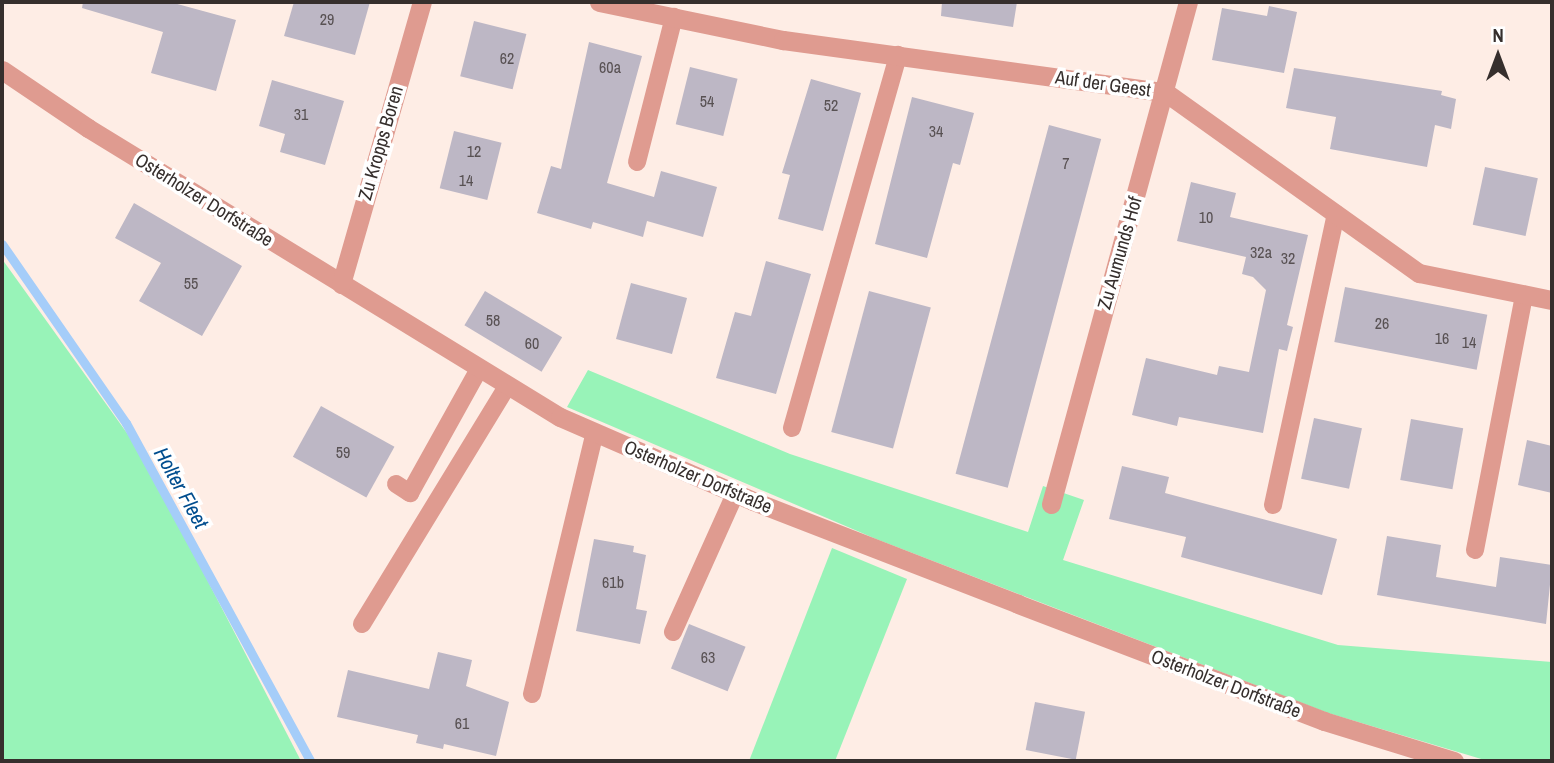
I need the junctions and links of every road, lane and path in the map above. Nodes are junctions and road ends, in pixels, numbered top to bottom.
1 (422, 2) edge
2 (599, 2) edge
3 (1188, 2) edge
4 (674, 17) junction
5 (898, 55) junction
6 (2, 70) edge
7 (1165, 92) junction
8 (637, 162) dead end
9 (1336, 214) junction
10 (341, 284) junction
11 (1524, 295) junction
12 (1552, 300) edge
13 (479, 369) junction
14 (507, 386) junction
15 (792, 428) dead end
16 (595, 432) junction
17 (396, 484) dead end
18 (735, 494) junction
19 (1051, 504) dead end
20 (1273, 505) dead end
21 (1475, 550) dead end
22 (362, 624) dead end
23 (673, 632) dead end
24 (532, 694) dead end
25 (1454, 761) edge

1 - 10 street, Zu Kropps Boren
2 - 4 street, Auf der Geest
3 - 7 street, Zu Aumunds Hof
4 - 5 street, Auf der Geest
4 - 8 lane
5 - 7 street, Auf der Geest
5 - 15 lane
6 - 10 street, Osterholzer Dorfstraße
7 - 9 street, Auf der Geest
7 - 19 street, Zu Aumunds Hof
9 - 11 street, Auf der Geest
9 - 20 lane
10 - 13 street, Osterholzer Dorfstraße
11 - 12 street, Auf der Geest
11 - 21 lane
13 - 14 street, Osterholzer Dorfstraße
13 - 17 lane
14 - 16 street, Osterholzer Dorfstraße
14 - 22 lane
16 - 18 street, Osterholzer Dorfstraße
16 - 24 lane
18 - 23 lane
18 - 25 street, Osterholzer Dorfstraße

